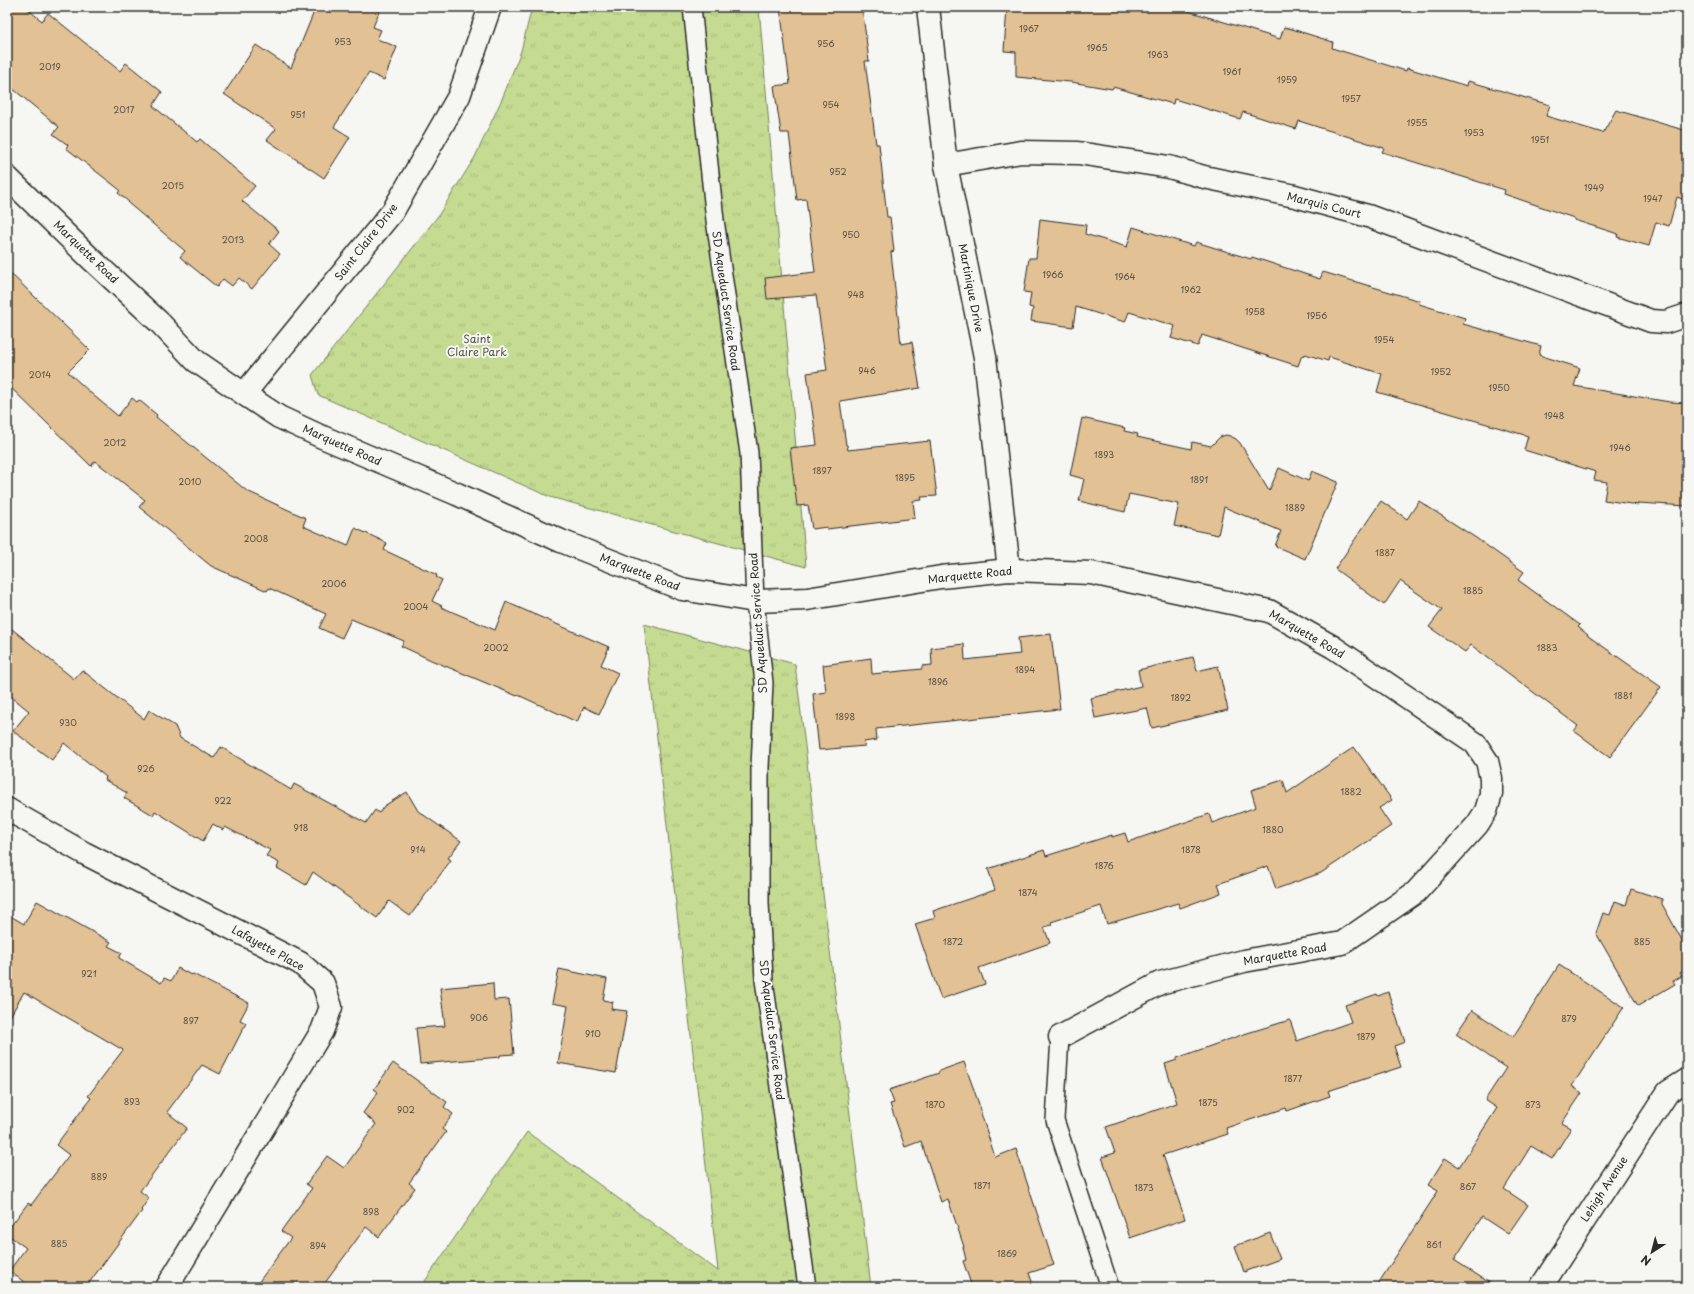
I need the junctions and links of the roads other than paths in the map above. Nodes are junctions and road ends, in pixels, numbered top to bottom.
1 (490, 7) edge
2 (692, 7) edge
3 (928, 7) edge
4 (946, 165) junction
5 (7, 176) edge
6 (1687, 316) edge
7 (244, 394) junction
8 (1008, 570) junction
9 (755, 601) junction
10 (7, 809) edge
11 (1060, 1037) joint
12 (1687, 1080) edge
13 (168, 1287) edge
14 (807, 1287) edge
15 (1110, 1287) edge
16 (1541, 1287) edge

1 - 7 street, Saint Claire Drive
2 - 9 lane, SD Aqueduct Service Road
3 - 4 street, Martinique Drive
4 - 6 street, Marquis Court
4 - 8 street, Martinique Drive
5 - 7 street, Marquette Road
7 - 9 street, Marquette Road
8 - 9 street, Marquette Road
8 - 11 street, Marquette Road
9 - 14 lane, SD Aqueduct Service Road
10 - 13 street, Lafayette Place
11 - 15 lane
12 - 16 street, Lehigh Avenue

